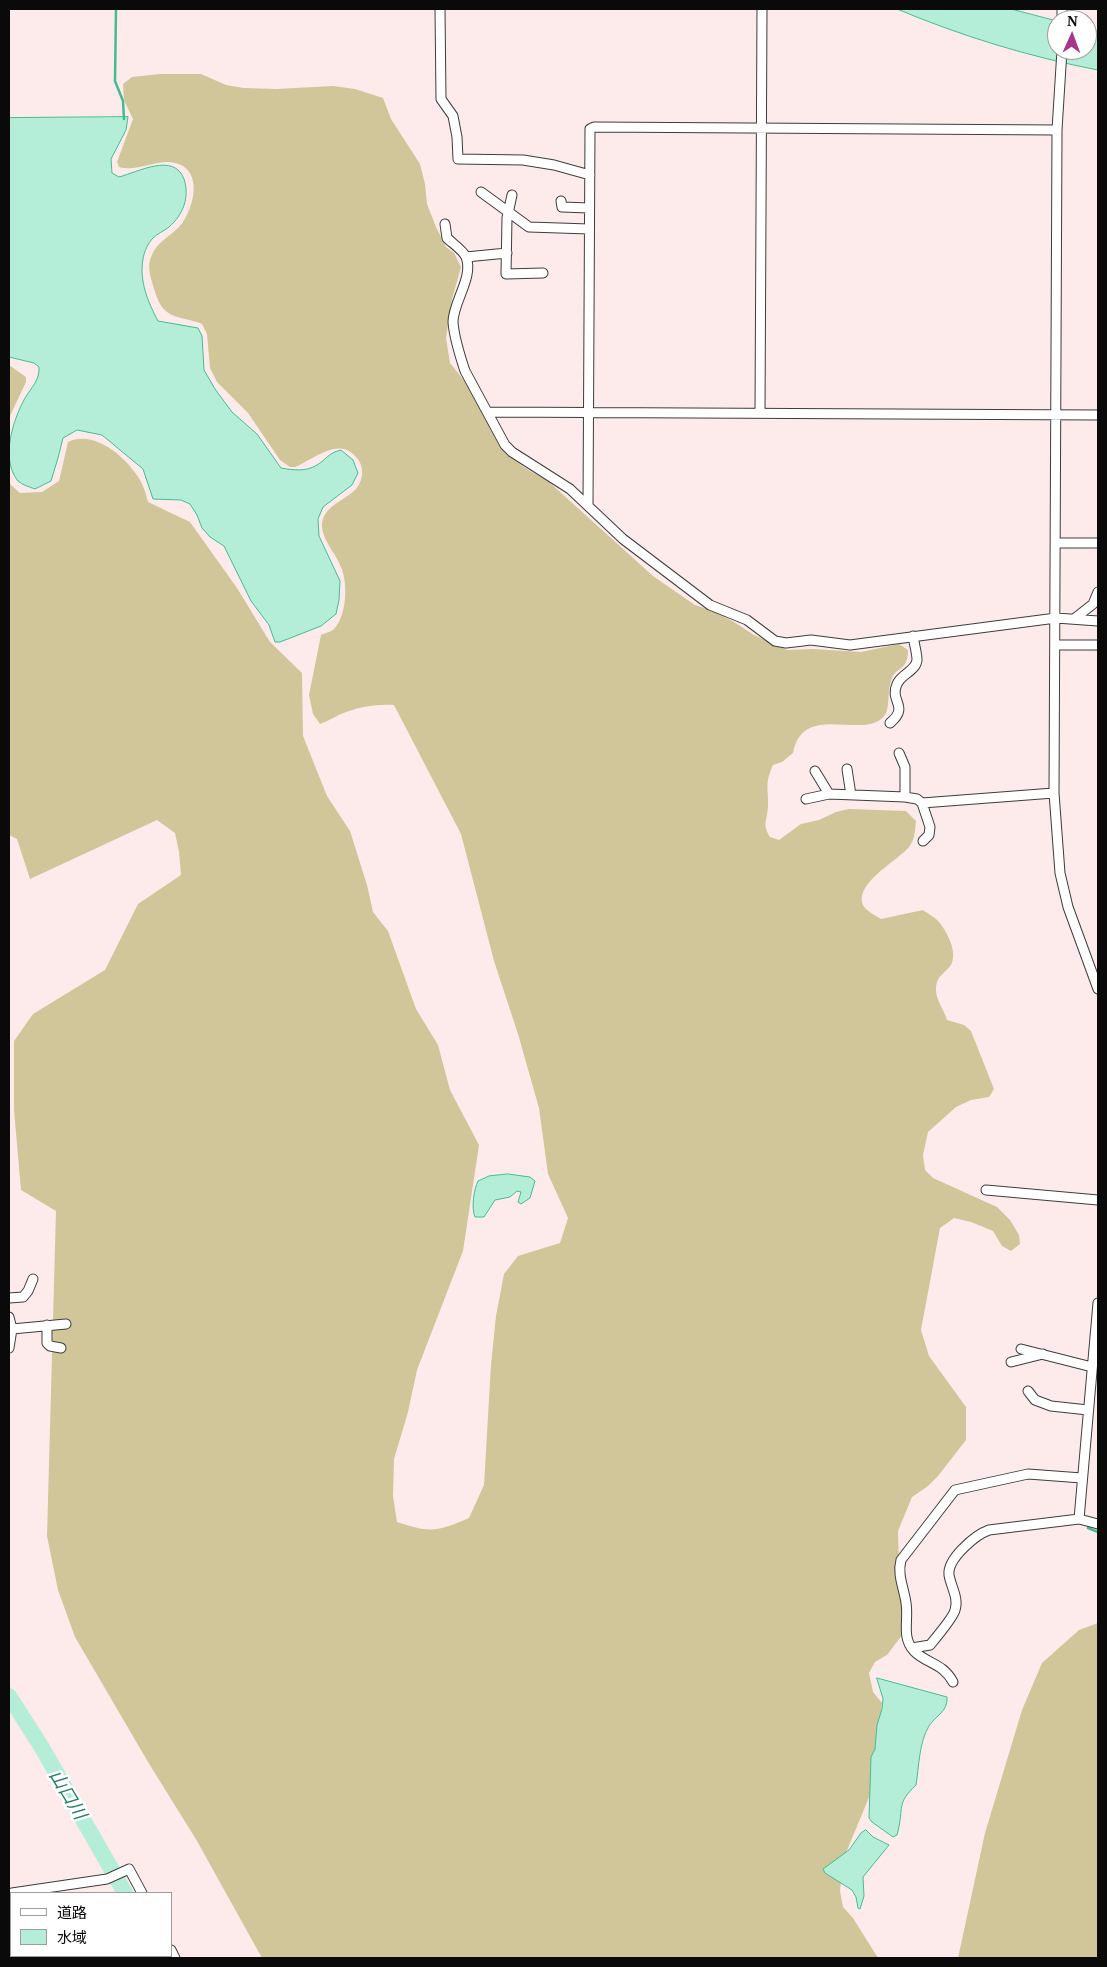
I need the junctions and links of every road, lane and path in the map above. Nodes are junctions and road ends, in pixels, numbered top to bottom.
1 (440, 9) edge
2 (762, 9) edge
3 (1062, 60) edge
4 (762, 128) junction
5 (1057, 130) junction
6 (590, 174) junction
7 (481, 192) dead end
8 (512, 195) dead end
9 (561, 201) dead end
10 (590, 208) junction
11 (509, 214) junction
12 (445, 224) dead end
13 (589, 229) junction
14 (507, 253) junction
15 (466, 256) junction
16 (544, 274) dead end
17 (488, 412) junction
18 (588, 412) junction
19 (760, 413) junction
20 (1057, 415) junction
21 (1098, 415) edge
22 (588, 505) junction
23 (1056, 543) junction
24 (1098, 543) edge
25 (1098, 592) edge
26 (1056, 618) junction
27 (1074, 619) junction
28 (1098, 621) edge
29 (913, 636) junction
30 (1056, 645) junction
31 (1098, 645) edge
32 (890, 723) dead end
33 (899, 753) dead end
34 (847, 769) dead end
35 (815, 770) dead end
36 (1054, 793) junction
37 (829, 794) junction
38 (851, 795) junction
39 (905, 797) junction
40 (806, 799) dead end
41 (922, 803) junction
42 (923, 841) dead end
43 (1098, 989) edge
44 (986, 1190) dead end
45 (1098, 1200) edge
46 (33, 1279) dead end
47 (9, 1298) edge
48 (1098, 1303) edge
49 (9, 1318) edge
50 (66, 1324) dead end
51 (47, 1325) junction
52 (12, 1329) junction
53 (9, 1348) edge
54 (60, 1348) dead end
55 (1021, 1349) dead end
56 (1043, 1354) junction
57 (1010, 1362) dead end
58 (1094, 1364) edge
59 (1028, 1391) dead end
60 (1088, 1410) junction
61 (1082, 1478) junction
62 (1079, 1519) junction
63 (1098, 1524) edge
64 (912, 1648) junction
65 (954, 1682) dead end
66 (18, 1892) edge
67 (141, 1892) edge

1 - 6 street
2 - 4 street
3 - 5 street
4 - 5 street
4 - 6 street
4 - 19 street
5 - 20 street
6 - 10 street
7 - 11 street
8 - 11 street
9 - 10 street
10 - 13 street
11 - 13 street
11 - 14 street
12 - 15 street
13 - 18 street
14 - 15 street
14 - 16 street
15 - 17 street
17 - 18 street
17 - 22 street
18 - 19 street
18 - 22 street
19 - 20 street
20 - 21 street
20 - 23 street
22 - 29 street
23 - 24 street
23 - 26 street
25 - 27 street
26 - 27 street
26 - 29 street
26 - 30 street
27 - 28 street
29 - 32 street
30 - 31 street
30 - 36 street
33 - 39 street
34 - 38 street
35 - 37 street
36 - 41 street
36 - 43 street
37 - 38 street
37 - 40 street
38 - 39 street
39 - 41 street
41 - 42 street
44 - 45 street
46 - 47 street
48 - 58 street
49 - 52 street
50 - 51 street
51 - 52 street
51 - 54 street
52 - 53 street
55 - 56 street
56 - 57 street
56 - 58 street
58 - 60 street
59 - 60 street
60 - 61 street
61 - 62 street
61 - 64 street
62 - 63 street
62 - 64 street
64 - 65 street
66 - 67 street

